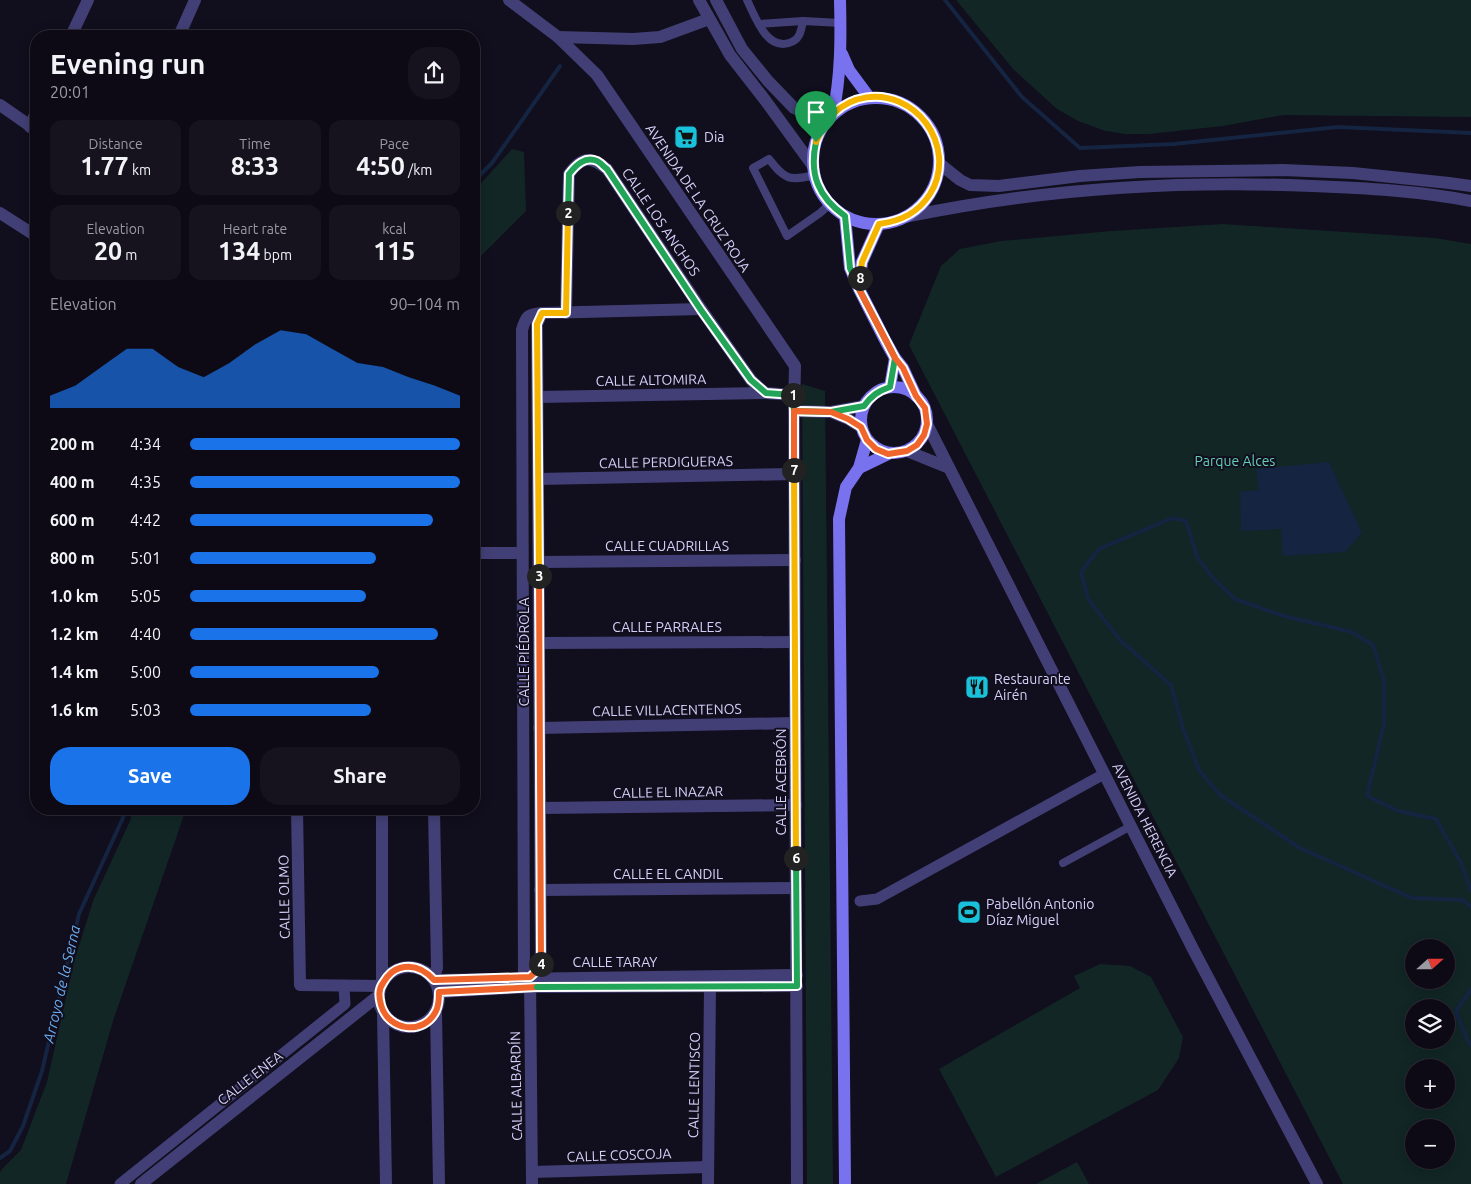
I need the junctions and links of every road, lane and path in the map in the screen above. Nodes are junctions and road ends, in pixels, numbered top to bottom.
1 (88, 0) edge
2 (195, 0) edge
3 (509, 0) edge
4 (699, 0) edge
5 (716, 0) edge
6 (747, 0) edge
7 (840, 0) edge
8 (709, 19) junction
9 (803, 22) junction
10 (841, 23) junction
11 (760, 24) junction
12 (74, 30) edge
13 (181, 30) edge
14 (558, 37) junction
15 (841, 52) junction
16 (869, 98) junction
17 (0, 105) edge
18 (830, 117) junction
19 (30, 126) edge
20 (940, 164) junction
21 (814, 171) junction
22 (1471, 186) edge
23 (1471, 201) edge
24 (830, 204) junction
25 (0, 213) edge
26 (845, 216) junction
27 (905, 217) junction
28 (879, 224) junction
29 (30, 232) edge
30 (859, 289) junction
31 (701, 310) junction
32 (542, 313) junction
33 (566, 313) junction
34 (895, 358) junction
35 (890, 387) junction
36 (766, 393) junction
37 (794, 395) junction
38 (916, 396) junction
39 (538, 397) junction
40 (864, 406) junction
41 (794, 411) junction
42 (831, 412) junction
43 (927, 424) junction
44 (861, 427) junction
45 (867, 440) junction
46 (907, 451) junction
47 (888, 454) junction
48 (859, 468) junction
49 (949, 468) junction
50 (794, 474) junction
51 (538, 479) junction
52 (480, 553) edge
53 (522, 553) junction
54 (795, 560) junction
55 (538, 562) junction
56 (795, 642) junction
57 (539, 643) junction
58 (796, 723) junction
59 (539, 728) junction
60 (1104, 774) junction
61 (796, 805) junction
62 (540, 808) junction
63 (297, 815) edge
64 (382, 815) edge
65 (434, 815) edge
66 (1131, 826) junction
67 (1063, 863) dead end
68 (796, 888) junction
69 (540, 890) junction
70 (860, 900) dead end
71 (434, 979) junction
72 (528, 981) junction
73 (797, 981) junction
74 (344, 986) junction
75 (710, 986) junction
76 (380, 989) junction
77 (439, 992) junction
78 (436, 1012) junction
79 (383, 1013) junction
80 (708, 1167) junction
81 (532, 1178) edge
82 (120, 1184) edge
83 (141, 1184) edge
84 (386, 1184) edge
85 (439, 1184) edge
86 (708, 1184) edge
87 (797, 1184) edge
88 (845, 1184) edge
89 (1317, 1184) edge

1 - 12 street
2 - 13 street
3 - 14 street, AVENIDA DE LA CRUZ ROJA
4 - 8 street
5 - 18 street
6 - 11 lane
7 - 10 main road
8 - 14 street
8 - 21 street
9 - 10 lane
9 - 11 lane
9 - 11 lane
10 - 15 main road
14 - 37 street, AVENIDA DE LA CRUZ ROJA
15 - 16 main road
15 - 18 main road
16 - 18 main road
16 - 20 main road
17 - 19 street
18 - 21 main road
20 - 22 street
20 - 27 main road
21 - 24 main road
21 - 24 lane
23 - 27 street
24 - 26 main road
25 - 29 street
26 - 28 main road
26 - 30 main road
27 - 28 main road
28 - 30 main road
30 - 34 main road
31 - 33 street
31 - 33 street, CALLE LOS ANCHOS
31 - 36 street, CALLE LOS ANCHOS
32 - 33 street
32 - 39 street, CALLE PIÉDROLA
32 - 53 street, CALLE ALBARDÍN
34 - 35 main road
34 - 38 main road
35 - 38 main road
35 - 40 main road
36 - 37 street
36 - 39 street, CALLE ALTOMIRA
37 - 41 street, AVENIDA DE LA CRUZ ROJA
38 - 43 main road
39 - 51 street, CALLE PIÉDROLA
40 - 42 street
40 - 44 main road
41 - 42 street
41 - 50 street, CALLE ACEBRÓN
42 - 44 street
43 - 46 main road
43 - 49 street, AVENIDA HERENCIA
44 - 45 main road
45 - 47 main road
45 - 48 main road
46 - 47 main road
46 - 49 street
47 - 48 main road
48 - 88 main road
49 - 60 street, AVENIDA HERENCIA
50 - 51 street, CALLE PERDIGUERAS
50 - 54 street, CALLE ACEBRÓN
51 - 55 street, CALLE PIÉDROLA
52 - 53 street
53 - 72 street, CALLE ALBARDÍN
54 - 55 street, CALLE CUADRILLAS
54 - 56 street, CALLE ACEBRÓN
55 - 57 street, CALLE PIÉDROLA
56 - 57 street, CALLE PARRALES
56 - 58 street, CALLE ACEBRÓN
57 - 59 street, CALLE PIÉDROLA
58 - 59 street, CALLE VILLACENTENOS
58 - 61 street, CALLE ACEBRÓN
59 - 62 street, CALLE PIÉDROLA
60 - 66 street, AVENIDA HERENCIA
60 - 70 street
61 - 62 street, CALLE EL INAZAR
61 - 68 street, CALLE ACEBRÓN
62 - 69 street, CALLE PIÉDROLA
63 - 74 street, CALLE OLMO
64 - 76 street
65 - 71 street
66 - 67 lane
66 - 89 street, AVENIDA HERENCIA
68 - 69 street, CALLE EL CANDIL
68 - 73 street, CALLE ACEBRÓN
69 - 72 street, CALLE PIÉDROLA
71 - 72 street, CALLE TARAY
71 - 76 street
71 - 77 street
72 - 73 street, CALLE TARAY
72 - 75 street, CALLE TARAY
72 - 77 street, CALLE TARAY
72 - 81 street, CALLE ALBARDÍN
73 - 75 street, CALLE TARAY
73 - 87 street, CALLE ACEBRÓN
74 - 76 street
74 - 82 street
75 - 80 street, CALLE LENTISCO
76 - 79 street
76 - 83 street, CALLE ENEA
77 - 78 street
78 - 79 street
78 - 85 street
79 - 84 street
80 - 81 street, CALLE COSCOJA
80 - 86 street, CALLE LENTISCO

